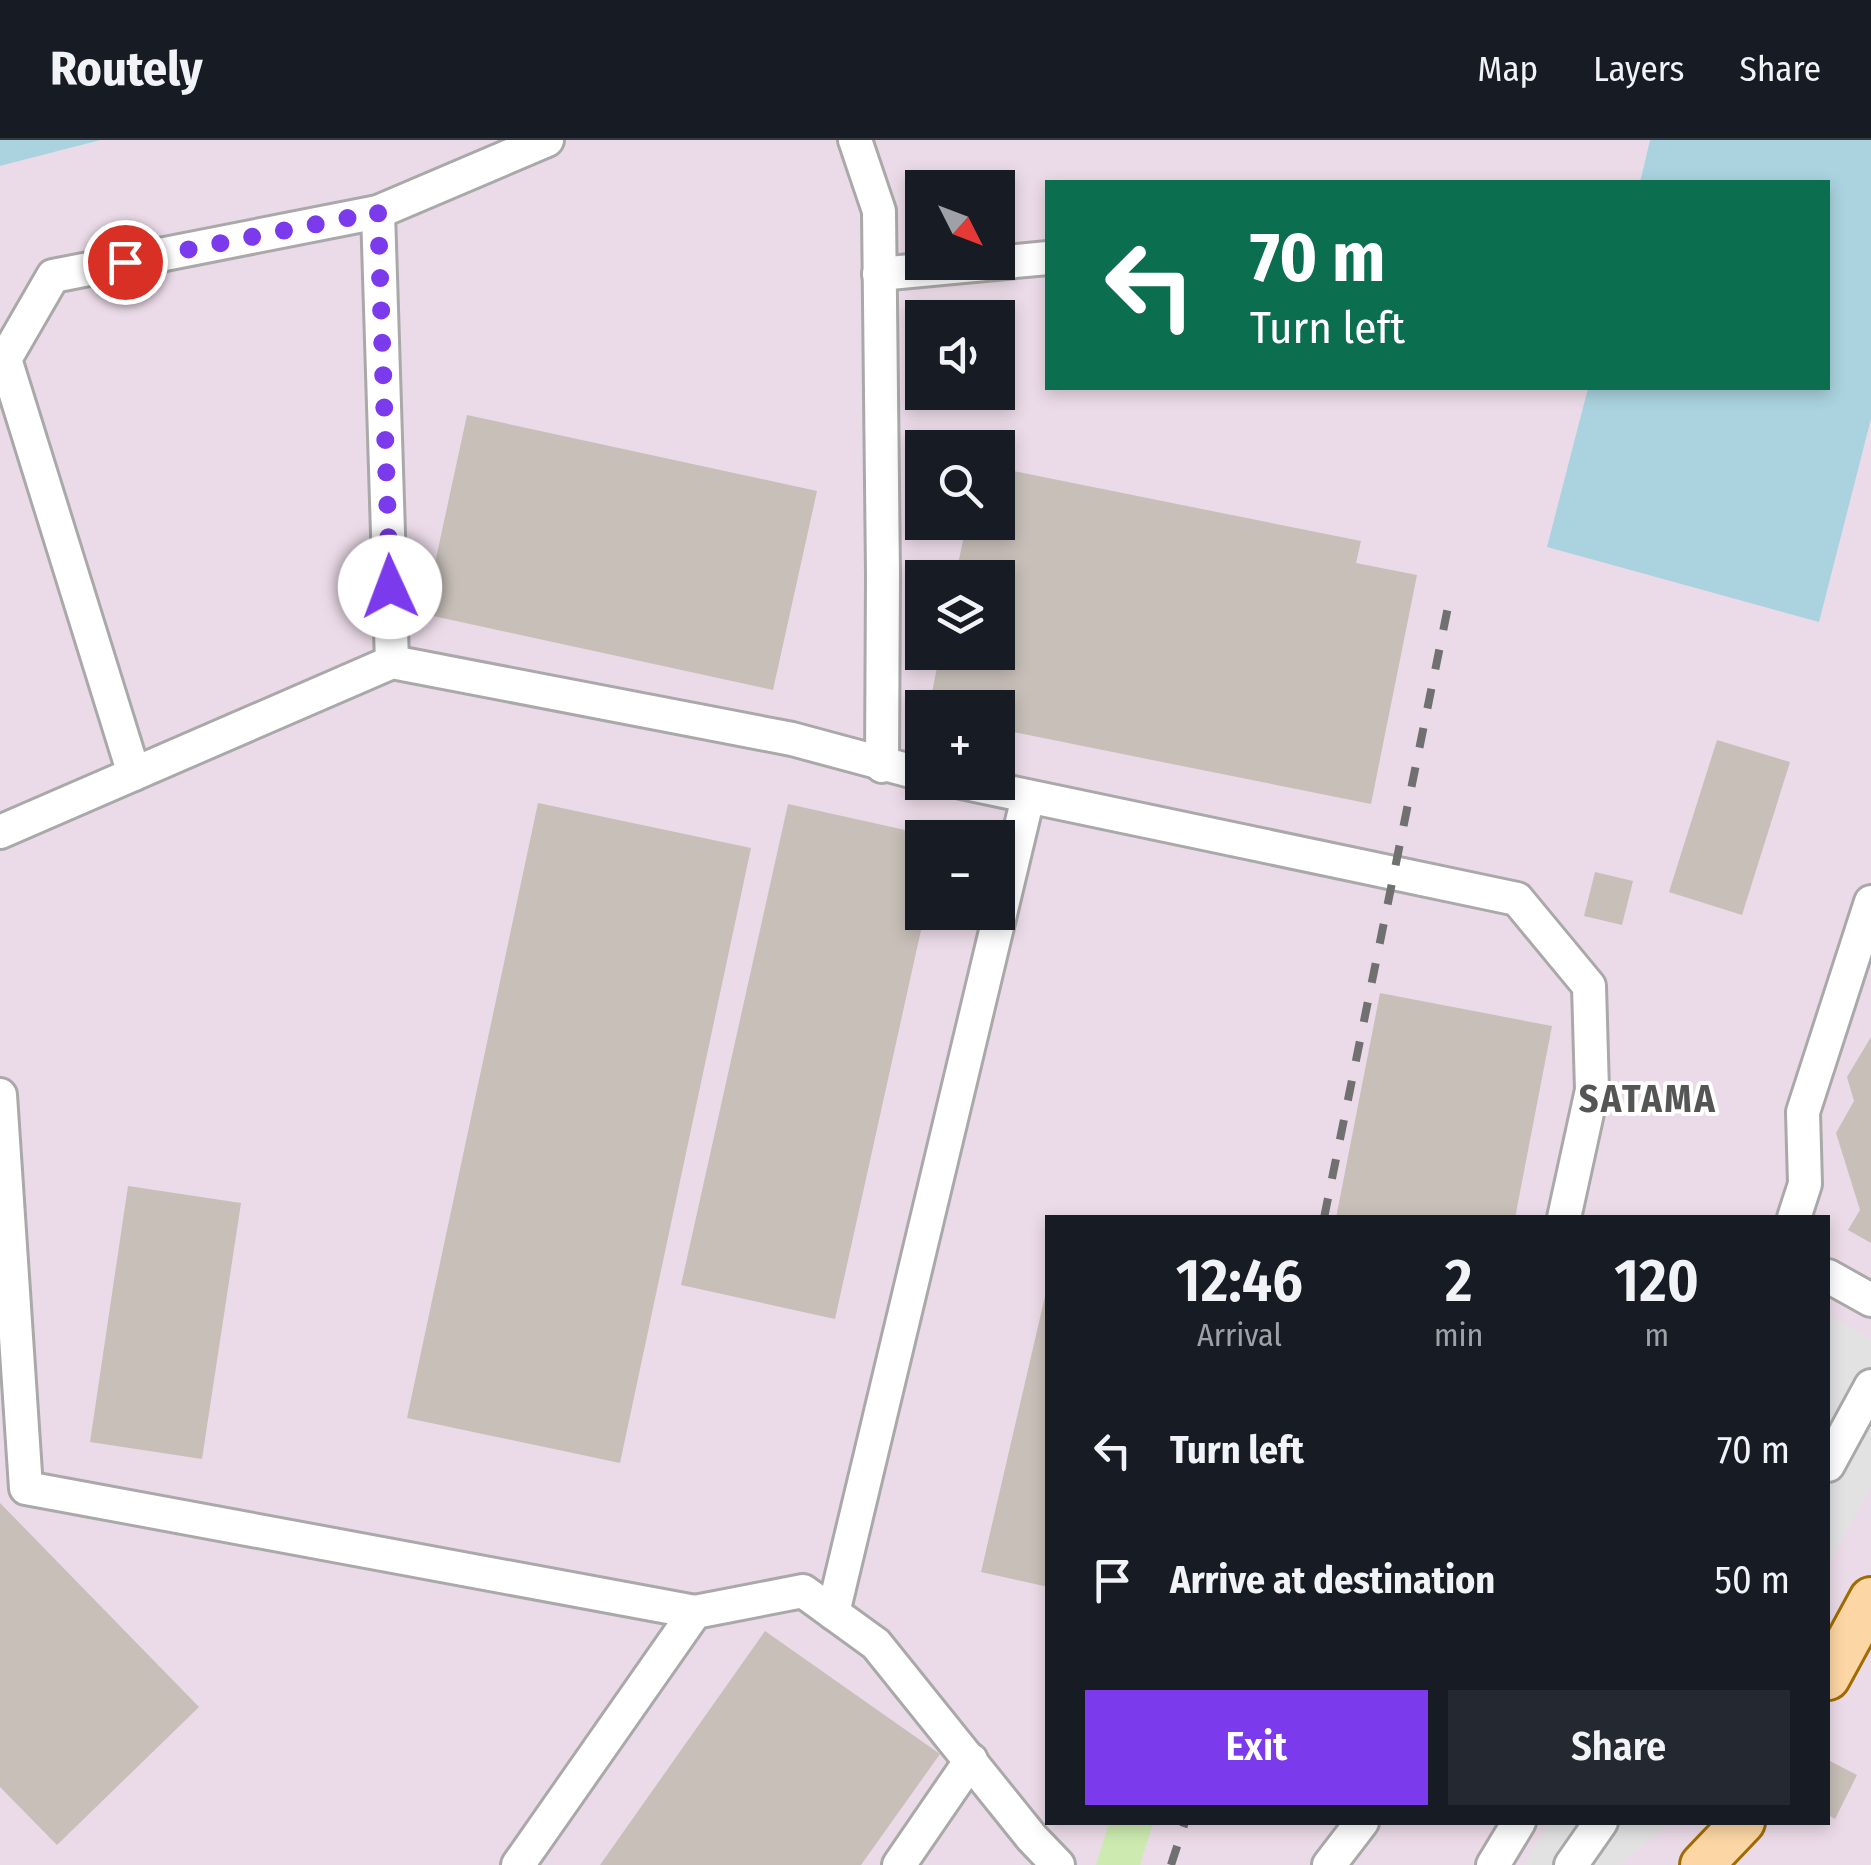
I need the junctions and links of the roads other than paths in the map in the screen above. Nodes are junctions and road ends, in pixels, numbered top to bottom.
1 (547, 140) edge
2 (855, 140) edge
3 (378, 212) junction
4 (1045, 258) edge
5 (879, 274) junction
6 (392, 662) junction
7 (882, 766) junction
8 (905, 771) edge
9 (134, 774) junction
10 (1015, 794) edge
11 (1028, 797) junction
12 (0, 832) edge
13 (1871, 902) edge
14 (0, 1095) edge
15 (1565, 1215) edge
16 (1795, 1215) edge
17 (1830, 1277) edge
18 (1871, 1300) edge
19 (1871, 1386) edge
20 (1830, 1460) edge
21 (1871, 1599) edge
22 (695, 1612) junction
23 (833, 1613) junction
24 (1830, 1674) edge
25 (971, 1760) junction
26 (1360, 1825) edge
27 (1517, 1825) edge
28 (1599, 1825) edge
29 (1740, 1825) edge
30 (518, 1865) edge
31 (899, 1865) edge
32 (1058, 1865) edge
33 (1329, 1865) edge
34 (1493, 1865) edge
35 (1571, 1865) edge
36 (1702, 1865) edge

1 - 3 lane
2 - 5 lane
3 - 6 lane
3 - 9 lane
4 - 5 lane
5 - 7 lane
6 - 7 lane
6 - 9 lane
7 - 8 lane
9 - 12 lane
10 - 11 lane
11 - 15 lane
11 - 23 lane
13 - 16 lane
14 - 22 lane
17 - 18 lane
19 - 20 lane
21 - 24 main road
22 - 23 lane
22 - 30 lane
23 - 25 lane
25 - 31 lane
25 - 32 lane
26 - 33 lane
27 - 34 lane
28 - 35 lane
29 - 36 main road

